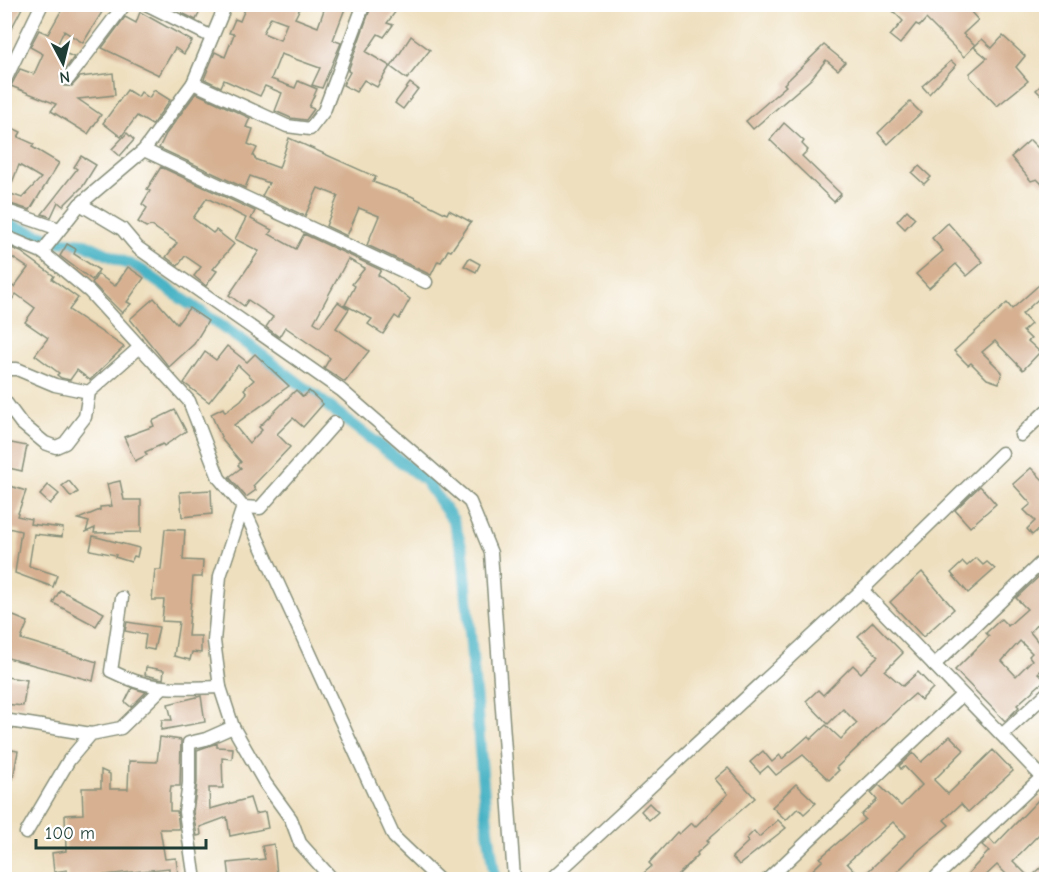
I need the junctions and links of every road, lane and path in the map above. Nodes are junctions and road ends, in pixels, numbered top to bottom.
1 (42, 4) edge
2 (125, 4) edge
3 (146, 4) edge
4 (226, 4) edge
5 (364, 4) edge
6 (212, 37) junction
7 (68, 79) dead end
8 (4, 82) edge
9 (193, 83) junction
10 (144, 150) junction
11 (80, 204) junction
12 (4, 210) edge
13 (59, 229) junction
14 (4, 236) edge
15 (4, 241) edge
16 (24, 244) junction
17 (46, 247) junction
18 (426, 282) dead end
19 (140, 347) junction
20 (4, 369) edge
21 (88, 392) junction
22 (4, 400) edge
23 (1047, 411) edge
24 (335, 423) dead end
25 (1021, 435) dead end
26 (1002, 453) dead end
27 (243, 507) junction
28 (1047, 558) edge
29 (862, 590) junction
30 (122, 598) dead end
31 (934, 665) junction
32 (220, 687) junction
33 (161, 689) junction
34 (962, 694) junction
35 (1047, 694) edge
36 (4, 720) edge
37 (233, 727) junction
38 (91, 734) junction
39 (1002, 735) junction
40 (1044, 779) edge
41 (26, 833) dead end
42 (195, 879) edge
43 (333, 879) edge
44 (439, 879) edge
45 (518, 879) edge
46 (550, 879) edge
47 (767, 879) edge
48 (933, 879) edge

1 - 8 street
2 - 7 street
3 - 6 street
4 - 6 street
5 - 9 street
6 - 9 street
9 - 10 street
10 - 11 street
10 - 18 street
11 - 13 street
11 - 45 street
12 - 13 street
13 - 17 street
14 - 16 street
15 - 16 street
16 - 17 street
17 - 19 street
19 - 21 street
19 - 27 street
20 - 21 street
21 - 22 street
23 - 25 street
24 - 27 street
26 - 29 street
27 - 32 street
27 - 44 street
28 - 31 street
29 - 31 street
29 - 46 street
30 - 33 street
31 - 34 street
32 - 33 street
32 - 37 street
33 - 38 street
34 - 39 street
34 - 47 street
35 - 39 street
36 - 38 street
37 - 42 street
37 - 43 street
38 - 41 street
39 - 40 street
40 - 48 street

